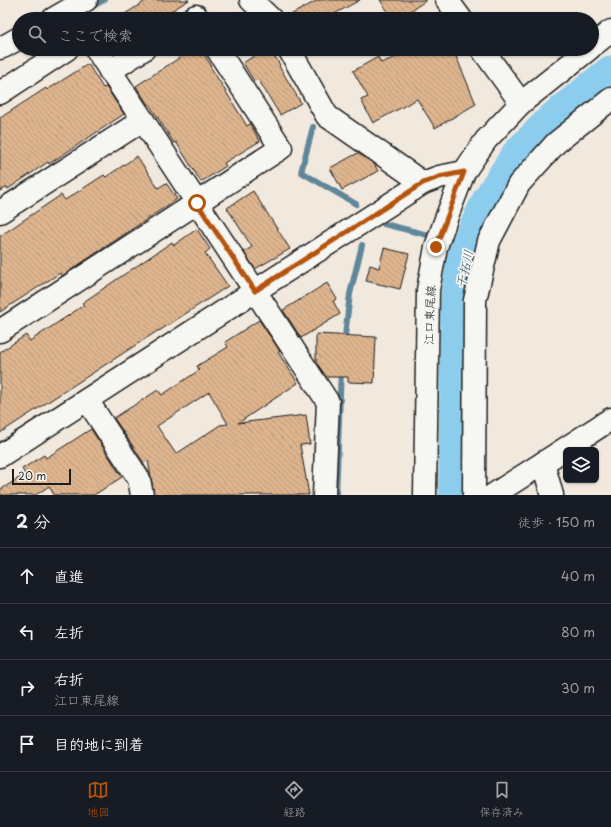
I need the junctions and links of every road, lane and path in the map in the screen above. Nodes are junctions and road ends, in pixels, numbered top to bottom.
1 (86, 0) edge
2 (251, 0) edge
3 (447, 0) edge
4 (65, 12) edge
5 (264, 12) edge
6 (456, 12) edge
7 (611, 31) edge
8 (599, 40) edge
9 (12, 42) edge
10 (0, 48) edge
11 (56, 56) edge
12 (100, 56) edge
13 (133, 56) edge
14 (222, 56) edge
15 (293, 56) edge
16 (487, 56) edge
17 (580, 56) edge
18 (110, 71) junction
19 (0, 93) edge
20 (611, 99) edge
21 (520, 104) junction
22 (143, 120) junction
23 (464, 172) junction
24 (423, 183) junction
25 (197, 203) junction
26 (0, 212) edge
27 (255, 291) junction
28 (0, 331) edge
29 (87, 400) junction
30 (611, 419) edge
31 (0, 456) edge
32 (543, 463) junction
33 (142, 495) edge
34 (324, 495) edge
35 (425, 495) edge
36 (474, 495) edge
37 (493, 495) edge
38 (552, 495) edge

1 - 4 street
2 - 5 street
3 - 6 street
7 - 8 street
9 - 10 street
11 - 19 street
12 - 18 street
13 - 18 street
14 - 25 street
15 - 24 street
16 - 21 street
17 - 21 street, 江口東尾線
18 - 22 street
20 - 36 street
21 - 23 street, 江口東尾線
22 - 25 street
22 - 26 street
23 - 24 street
23 - 35 street, 江口東尾線
24 - 27 street
25 - 27 street
25 - 28 street
27 - 29 street
27 - 34 street
29 - 31 street
29 - 33 street
30 - 32 street
32 - 37 street
32 - 38 street

